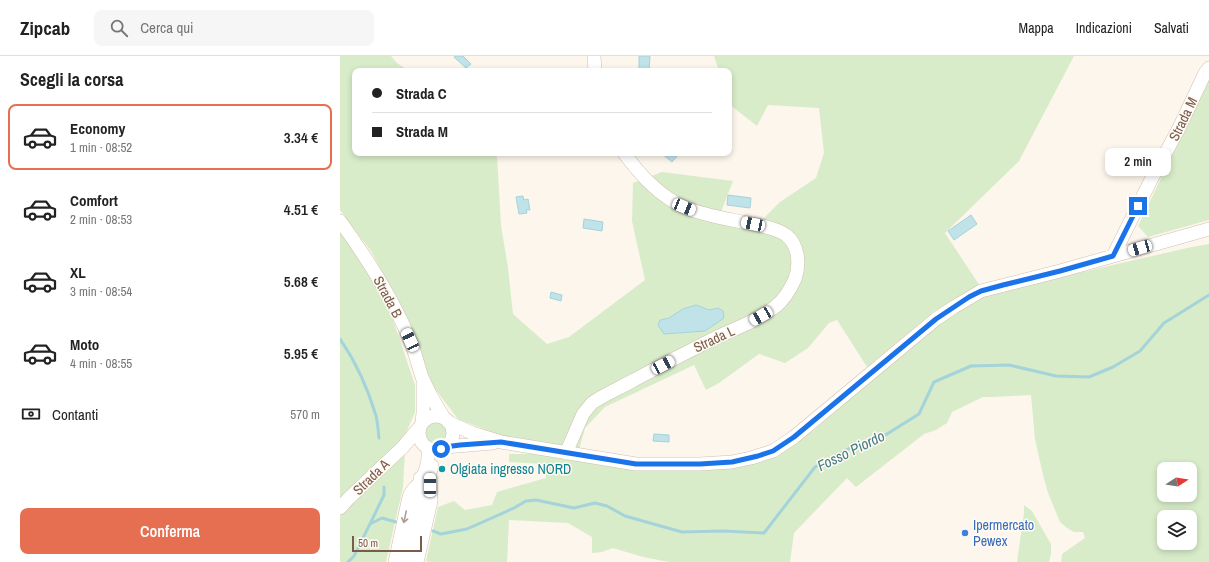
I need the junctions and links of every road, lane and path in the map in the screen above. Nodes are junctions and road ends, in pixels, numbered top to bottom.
1 (589, 56) edge
2 (595, 65) edge
3 (1209, 68) edge
4 (626, 156) edge
5 (340, 221) edge
6 (1209, 228) edge
7 (1113, 256) junction
8 (423, 379) junction
9 (446, 420) junction
10 (421, 426) junction
11 (501, 442) junction
12 (403, 447) junction
13 (433, 447) junction
14 (566, 453) junction
15 (425, 484) junction
16 (340, 508) edge
17 (395, 562) edge
18 (405, 562) edge
19 (417, 562) edge

1 - 2 street
3 - 7 street, Strada M
4 - 14 street, Strada L
5 - 8 street, Strada B
6 - 7 street
7 - 14 street
8 - 9 street, Strada B
8 - 10 street, Strada B
9 - 10 street
9 - 11 street
9 - 13 street
10 - 12 street, Strada A
10 - 13 street
11 - 13 street
11 - 14 street
12 - 13 street
12 - 16 street, Strada A
13 - 15 street
15 -> 17 street
15 - 18 street
15 - 19 street

